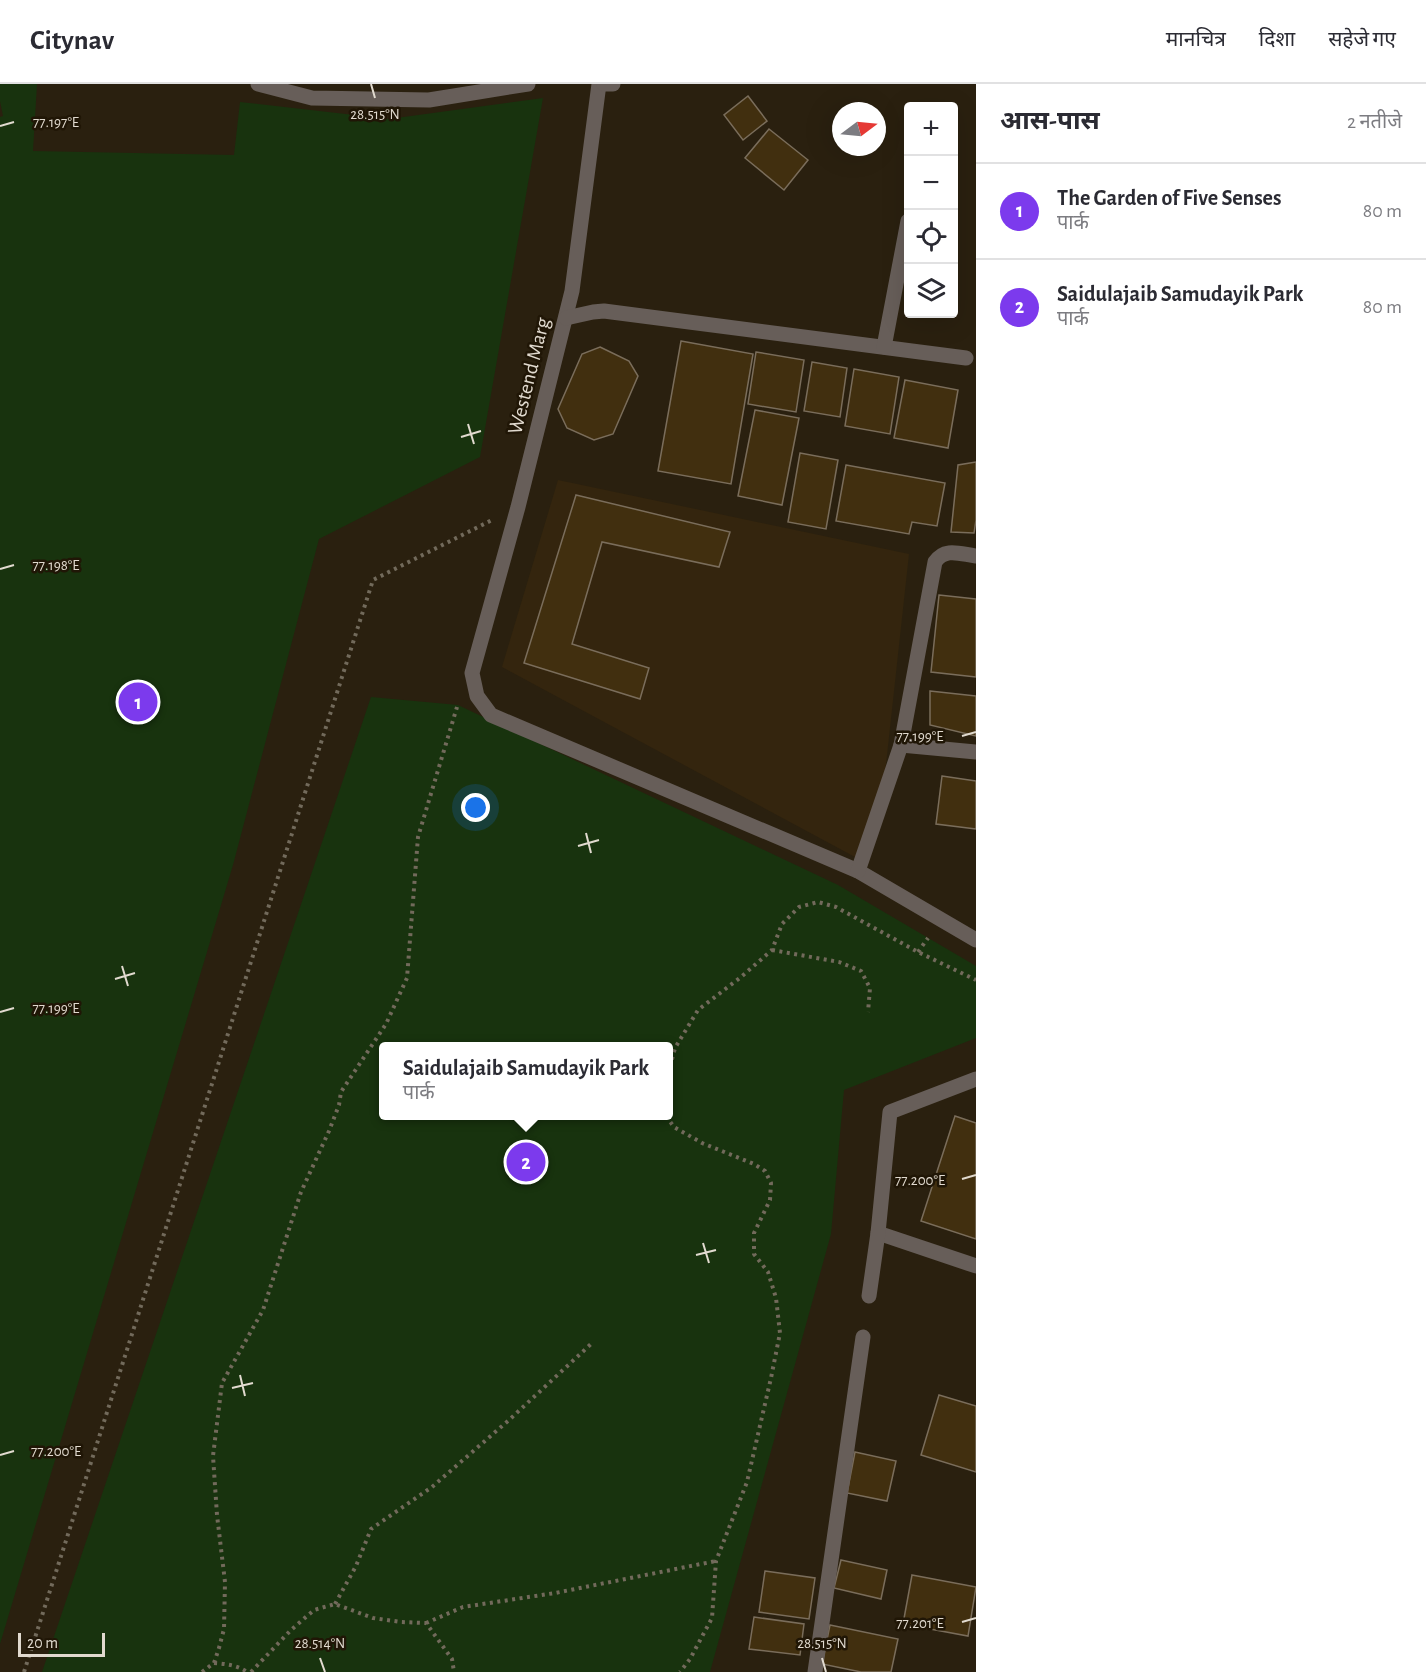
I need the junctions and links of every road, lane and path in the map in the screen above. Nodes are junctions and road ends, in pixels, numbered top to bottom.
1 (258, 84) edge
2 (528, 84) edge
3 (599, 84) edge
4 (604, 84) edge
5 (613, 84) edge
6 (904, 246) edge
7 (566, 318) junction
8 (884, 347) junction
9 (966, 358) dead end
10 (518, 507) junction
11 (976, 556) edge
12 (472, 673) junction
13 (901, 745) junction
14 (976, 752) edge
15 (858, 871) junction
16 (928, 938) dead end
17 (976, 940) edge
18 (772, 950) junction
19 (918, 952) junction
20 (976, 980) edge
21 (868, 1012) dead end
22 (673, 1057) edge
23 (976, 1079) edge
24 (669, 1120) edge
25 (878, 1233) junction
26 (976, 1266) edge
27 (869, 1296) dead end
28 (863, 1337) dead end
29 (591, 1344) dead end
30 (716, 1561) junction
31 (335, 1604) junction
32 (426, 1623) junction
33 (214, 1663) junction
34 (24, 1672) edge
35 (202, 1672) edge
36 (249, 1672) edge
37 (454, 1672) edge
38 (680, 1672) edge
39 (815, 1672) edge

1 - 2 street
3 - 7 street, Westend Marg
4 - 5 street
6 - 8 street
7 - 8 street
7 - 10 street, Westend Marg
8 - 9 street
10 - 12 street, Westend Marg
10 - 34 path
11 - 13 street
12 - 15 street
12 - 33 path
13 - 14 street
13 - 15 street
15 - 17 street
16 - 19 path
18 - 19 path
18 - 21 path
18 - 22 path
19 - 20 path
23 - 25 street
24 - 30 path
25 - 26 street
25 - 27 street
28 - 39 street
29 - 31 path
30 - 32 path
30 - 38 path
31 - 32 path
31 - 36 path
32 - 37 path
33 - 35 path
33 - 36 path

